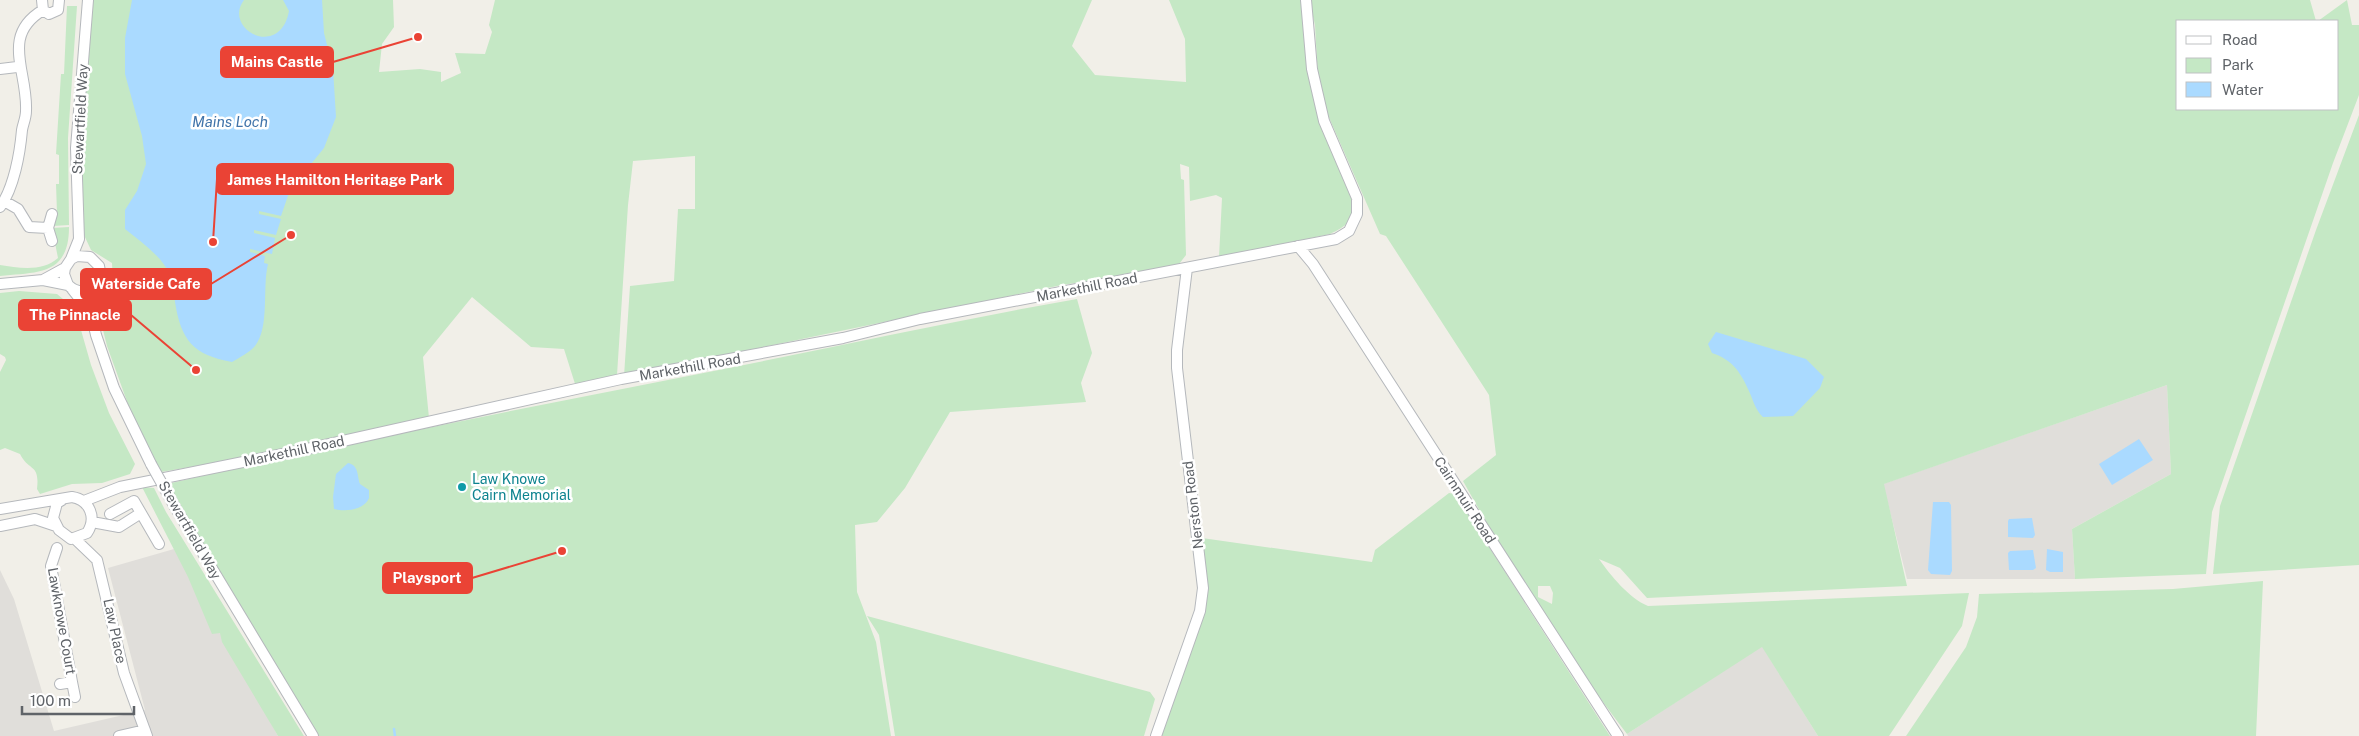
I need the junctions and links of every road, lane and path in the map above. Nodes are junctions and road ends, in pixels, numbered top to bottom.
1 (59, 0) edge
2 (88, 0) edge
3 (1306, 0) edge
4 (43, 5) edge
5 (16, 67) junction
6 (0, 69) edge
7 (2, 204) edge
8 (52, 214) dead end
9 (48, 228) junction
10 (79, 239) junction
11 (52, 241) dead end
12 (1321, 242) junction
13 (1298, 246) junction
14 (90, 257) junction
15 (68, 264) junction
16 (1313, 264) junction
17 (1187, 268) junction
18 (43, 280) junction
19 (0, 284) edge
20 (96, 285) junction
21 (70, 287) junction
22 (91, 313) junction
23 (62, 500) junction
24 (84, 501) junction
25 (0, 509) edge
26 (141, 513) junction
27 (110, 514) dead end
28 (0, 526) edge
29 (91, 526) junction
30 (57, 528) junction
31 (72, 539) junction
32 (159, 544) dead end
33 (57, 548) junction
34 (94, 555) junction
35 (72, 682) junction
36 (60, 684) dead end
37 (74, 696) dead end
38 (146, 733) edge
39 (119, 736) edge
40 (313, 736) edge
41 (1156, 736) edge
42 (1618, 736) edge

1 - 4 street
2 - 10 street, Stewartfield Way
3 - 12 street
4 - 5 street
5 - 6 street
5 - 7 street
7 - 9 street
8 - 9 street
9 - 11 street
10 - 14 street, Stewartfield Way
10 - 15 street, Stewartfield Way
12 - 13 street
12 - 16 street
13 - 16 street, Cairnmuir Road
13 - 17 street, Markethill Road
14 - 15 street
14 - 20 street
15 - 18 street
15 - 21 street
16 - 42 street, Cairnmuir Road
17 - 24 street, Markethill Road
17 - 41 street, Nerston Road
18 - 19 street
18 - 21 street
20 - 21 street
20 - 22 street, Stewartfield Way
21 - 22 street, Stewartfield Way
22 - 40 street, Stewartfield Way, bridge
23 - 24 street
23 - 25 street
23 - 30 street
24 - 29 street
26 - 27 street
26 - 29 street
26 - 32 street
28 - 30 street
29 - 31 street
29 - 34 street, Law Place
30 - 31 street
30 - 33 street, Lawknowe Court
31 - 33 street
31 - 34 street, Law Place
33 - 35 street, Lawknowe Court
34 - 38 street, Law Place
35 - 36 street, Lawknowe Court
35 - 37 street
38 - 39 street

